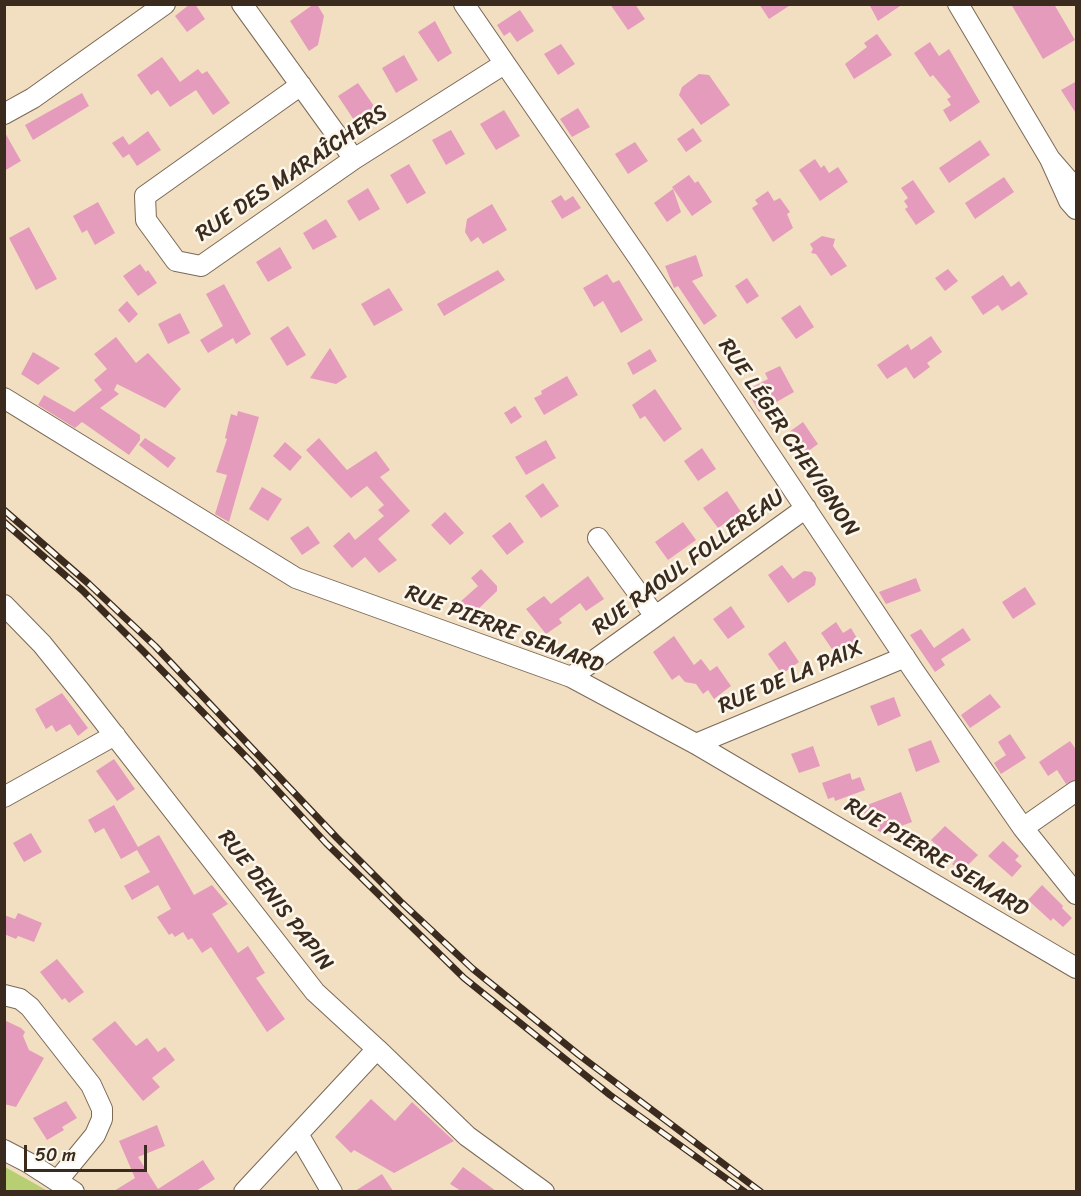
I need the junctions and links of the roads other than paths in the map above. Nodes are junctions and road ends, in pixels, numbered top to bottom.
1 (165, 4) edge
2 (242, 4) edge
3 (464, 4) edge
4 (958, 4) edge
5 (504, 64) junction
6 (301, 85) junction
7 (4, 114) edge
8 (354, 159) junction
9 (1050, 159) junction
10 (1077, 189) edge
11 (1077, 209) edge
12 (4, 398) edge
13 (806, 508) junction
14 (598, 538) dead end
15 (5, 606) edge
16 (655, 616) junction
17 (905, 657) junction
18 (571, 677) junction
19 (115, 735) junction
20 (696, 744) junction
21 (1077, 791) edge
22 (4, 796) edge
23 (1023, 828) junction
24 (1077, 894) edge
25 (1077, 968) edge
26 (4, 995) edge
27 (377, 1048) junction
28 (298, 1134) junction
29 (4, 1150) edge
30 (66, 1186) edge
31 (244, 1191) edge
32 (332, 1191) edge
33 (544, 1191) edge

1 - 7 street
2 - 6 street
3 - 5 street, RUE LÉGER CHEVIGNON
4 - 9 street
5 - 8 street, RUE DES MARAÎCHERS
5 - 13 street, RUE LÉGER CHEVIGNON
6 - 8 street
6 - 8 street, RUE DES MARAÎCHERS
9 - 10 street
9 - 11 street
12 - 18 street, RUE PIERRE SEMARD
13 - 16 street, RUE RAOUL FOLLEREAU
13 - 17 street, RUE LÉGER CHEVIGNON
14 - 16 street
15 - 19 street, RUE DENIS PAPIN
16 - 18 street, RUE RAOUL FOLLEREAU
17 - 20 street, RUE DE LA PAIX
17 - 23 street, RUE LÉGER CHEVIGNON
18 - 20 street, RUE PIERRE SEMARD
19 - 22 street
19 - 27 street, RUE DENIS PAPIN
20 - 25 street, RUE PIERRE SEMARD
21 - 23 street
23 - 24 street, RUE LÉGER CHEVIGNON
26 - 30 street
27 - 28 street
27 - 33 street, RUE DENIS PAPIN
28 - 31 street
28 - 32 street
29 - 30 street

